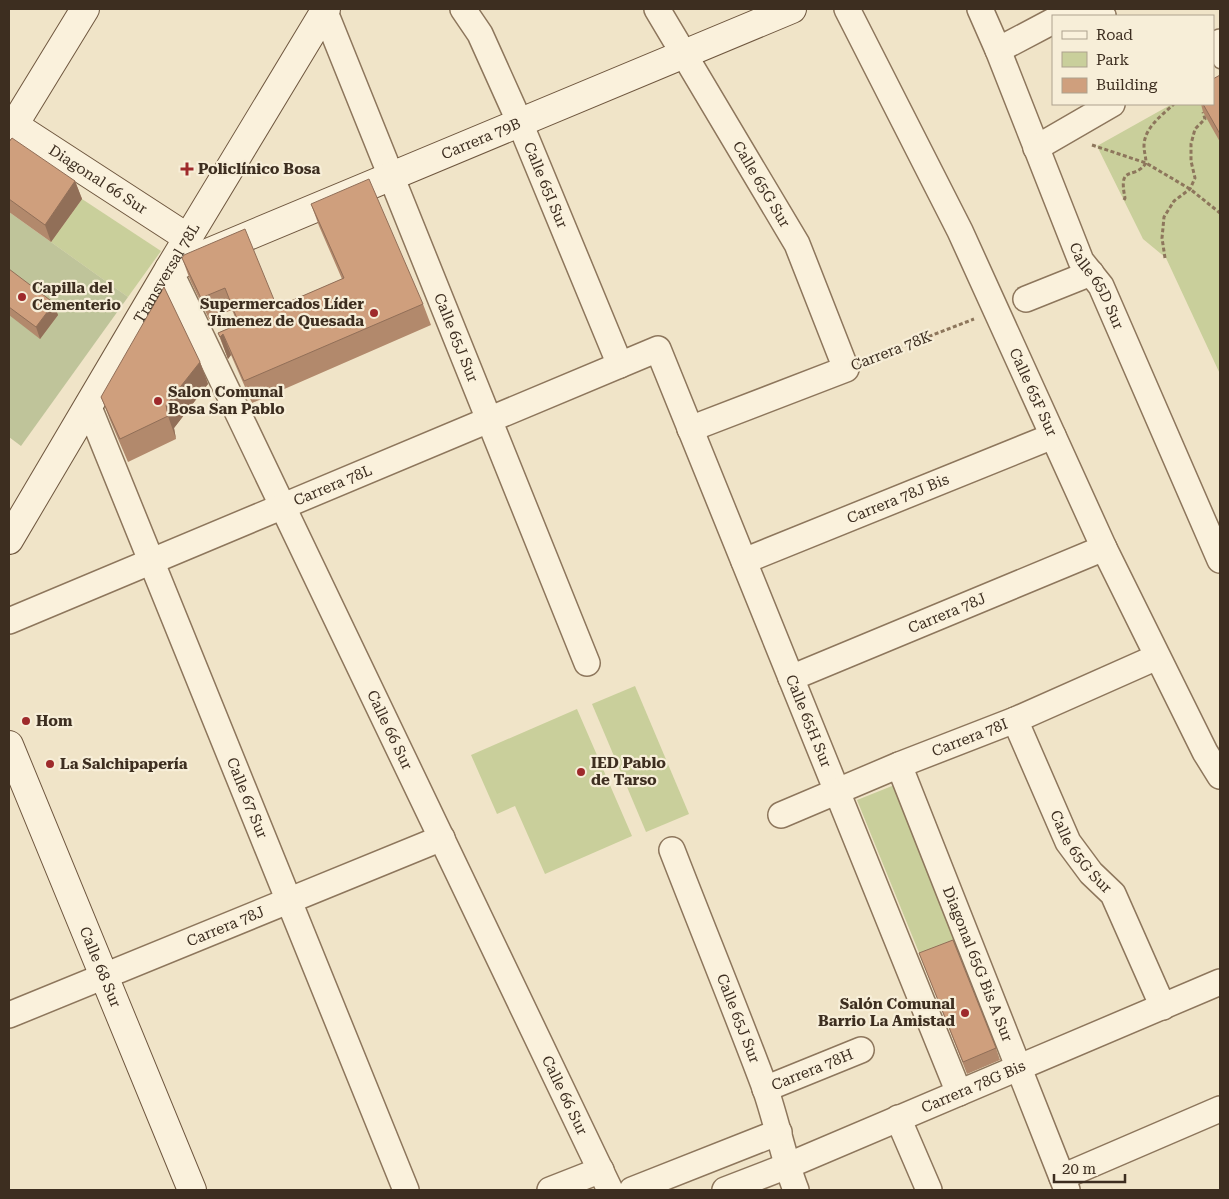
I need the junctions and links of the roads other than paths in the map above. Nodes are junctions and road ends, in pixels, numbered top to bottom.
1 (85, 9) edge
2 (463, 9) edge
3 (657, 9) edge
4 (792, 9) edge
5 (847, 9) edge
6 (980, 9) edge
7 (1076, 9) edge
8 (325, 10) edge
9 (1064, 15) edge
10 (1052, 22) edge
11 (998, 50) junction
12 (1214, 50) edge
13 (683, 54) junction
14 (1220, 62) edge
15 (1110, 105) edge
16 (11, 123) edge
17 (520, 123) junction
18 (1036, 148) junction
19 (391, 176) junction
20 (188, 238) junction
21 (169, 269) junction
22 (1091, 274) junction
23 (1026, 298) dead end
24 (658, 349) joint
25 (620, 365) junction
26 (846, 368) joint
27 (88, 405) junction
28 (489, 420) junction
29 (690, 429) junction
30 (1053, 436) junction
31 (283, 506) junction
32 (11, 530) edge
33 (1104, 548) junction
34 (1220, 560) edge
35 (744, 561) junction
36 (152, 562) junction
37 (9, 621) edge
38 (1157, 657) junction
39 (587, 663) dead end
40 (791, 678) junction
41 (1016, 720) junction
42 (9, 745) edge
43 (1213, 748) edge
44 (899, 765) junction
45 (1220, 776) edge
46 (837, 791) junction
47 (781, 815) dead end
48 (442, 838) junction
49 (672, 850) dead end
50 (289, 900) junction
51 (104, 976) junction
52 (1220, 982) edge
53 (1163, 1007) junction
54 (9, 1014) edge
55 (861, 1050) dead end
56 (1018, 1068) junction
57 (765, 1089) junction
58 (959, 1093) junction
59 (1220, 1109) edge
60 (898, 1118) junction
61 (779, 1132) junction
62 (787, 1166) junction
63 (606, 1180) edge
64 (1065, 1184) edge
65 (192, 1190) edge
66 (406, 1190) edge
67 (550, 1190) edge
68 (632, 1190) edge
69 (725, 1190) edge
70 (796, 1190) edge
71 (929, 1190) edge

1 - 16 street
2 - 17 street, Calle 65I Sur
3 - 13 street, Calle 65G Sur
4 - 13 street, Carrera 79B
5 - 30 street, Calle 65F Sur
6 - 11 street, Calle 65D Sur
7 - 9 street
8 - 19 street, Calle 65J Sur
8 - 20 street, Transversal 78L
10 - 11 street
11 - 18 street, Calle 65D Sur
12 - 14 lane
13 - 17 street, Carrera 79B
13 - 26 street, Calle 65G Sur
15 - 18 street
16 - 20 street, Diagonal 66 Sur
17 - 19 street, Carrera 79B
17 - 25 street, Calle 65I Sur
18 - 22 street, Calle 65D Sur
19 - 21 street, Carrera 79B
19 - 28 street, Calle 65J Sur
20 - 21 street, Transversal 78L
21 - 27 street, Transversal 78L
21 - 31 street, Calle 66 Sur
22 - 23 street
22 - 34 street, Calle 65D Sur
24 - 25 street, Carrera 78L
24 - 29 street, Calle 65H Sur
25 - 28 street, Carrera 78L
26 - 29 street, Carrera 78K
27 - 32 street, Transversal 78L
27 - 36 street, Calle 67 Sur
28 - 31 street, Carrera 78L
28 - 39 street, Calle 65J Sur
29 - 35 street, Calle 65H Sur
30 - 33 street, Calle 65F Sur
30 - 35 street, Carrera 78J Bis
31 - 36 street, Carrera 78L
31 - 48 street, Calle 66 Sur
33 - 38 street, Calle 65F Sur
33 - 40 street, Carrera 78J
35 - 40 street, Calle 65H Sur
36 - 37 street, Carrera 78L
36 - 50 street, Calle 67 Sur
38 - 41 street, Carrera 78I
38 - 43 street, Calle 65F Sur
40 - 46 street, Calle 65H Sur
41 - 44 street, Carrera 78I
41 - 53 street, Calle 65G Sur
42 - 51 street, Calle 68 Sur
43 - 45 street, Calle 65F Sur
44 - 46 street, Carrera 78I
44 - 56 street, Diagonal 65G Bis A Sur
46 - 47 street, Carrera 78I
46 - 58 street, Calle 65H Sur
48 - 50 street, Carrera 78J
48 - 63 street, Calle 66 Sur
49 - 57 street, Calle 65J Sur
50 - 51 street, Carrera 78J
50 - 66 street, Calle 67 Sur
51 - 54 street, Carrera 78J
51 - 65 street, Calle 68 Sur
52 - 53 street, Carrera 78G Bis
53 - 56 street, Carrera 78G Bis
55 - 57 street, Carrera 78H
56 - 58 street, Carrera 78G Bis
56 - 64 street, Diagonal 65G Bis A Sur
57 - 61 street, Calle 65J Sur
58 - 60 street, Carrera 78G Bis
59 - 64 street
60 - 62 street, Carrera 78G Bis
60 - 71 street
61 - 62 street, Calle 65J Sur
61 - 68 street
62 - 69 street, Carrera 78G Bis
62 - 70 street, Calle 65J Sur
63 - 67 street

